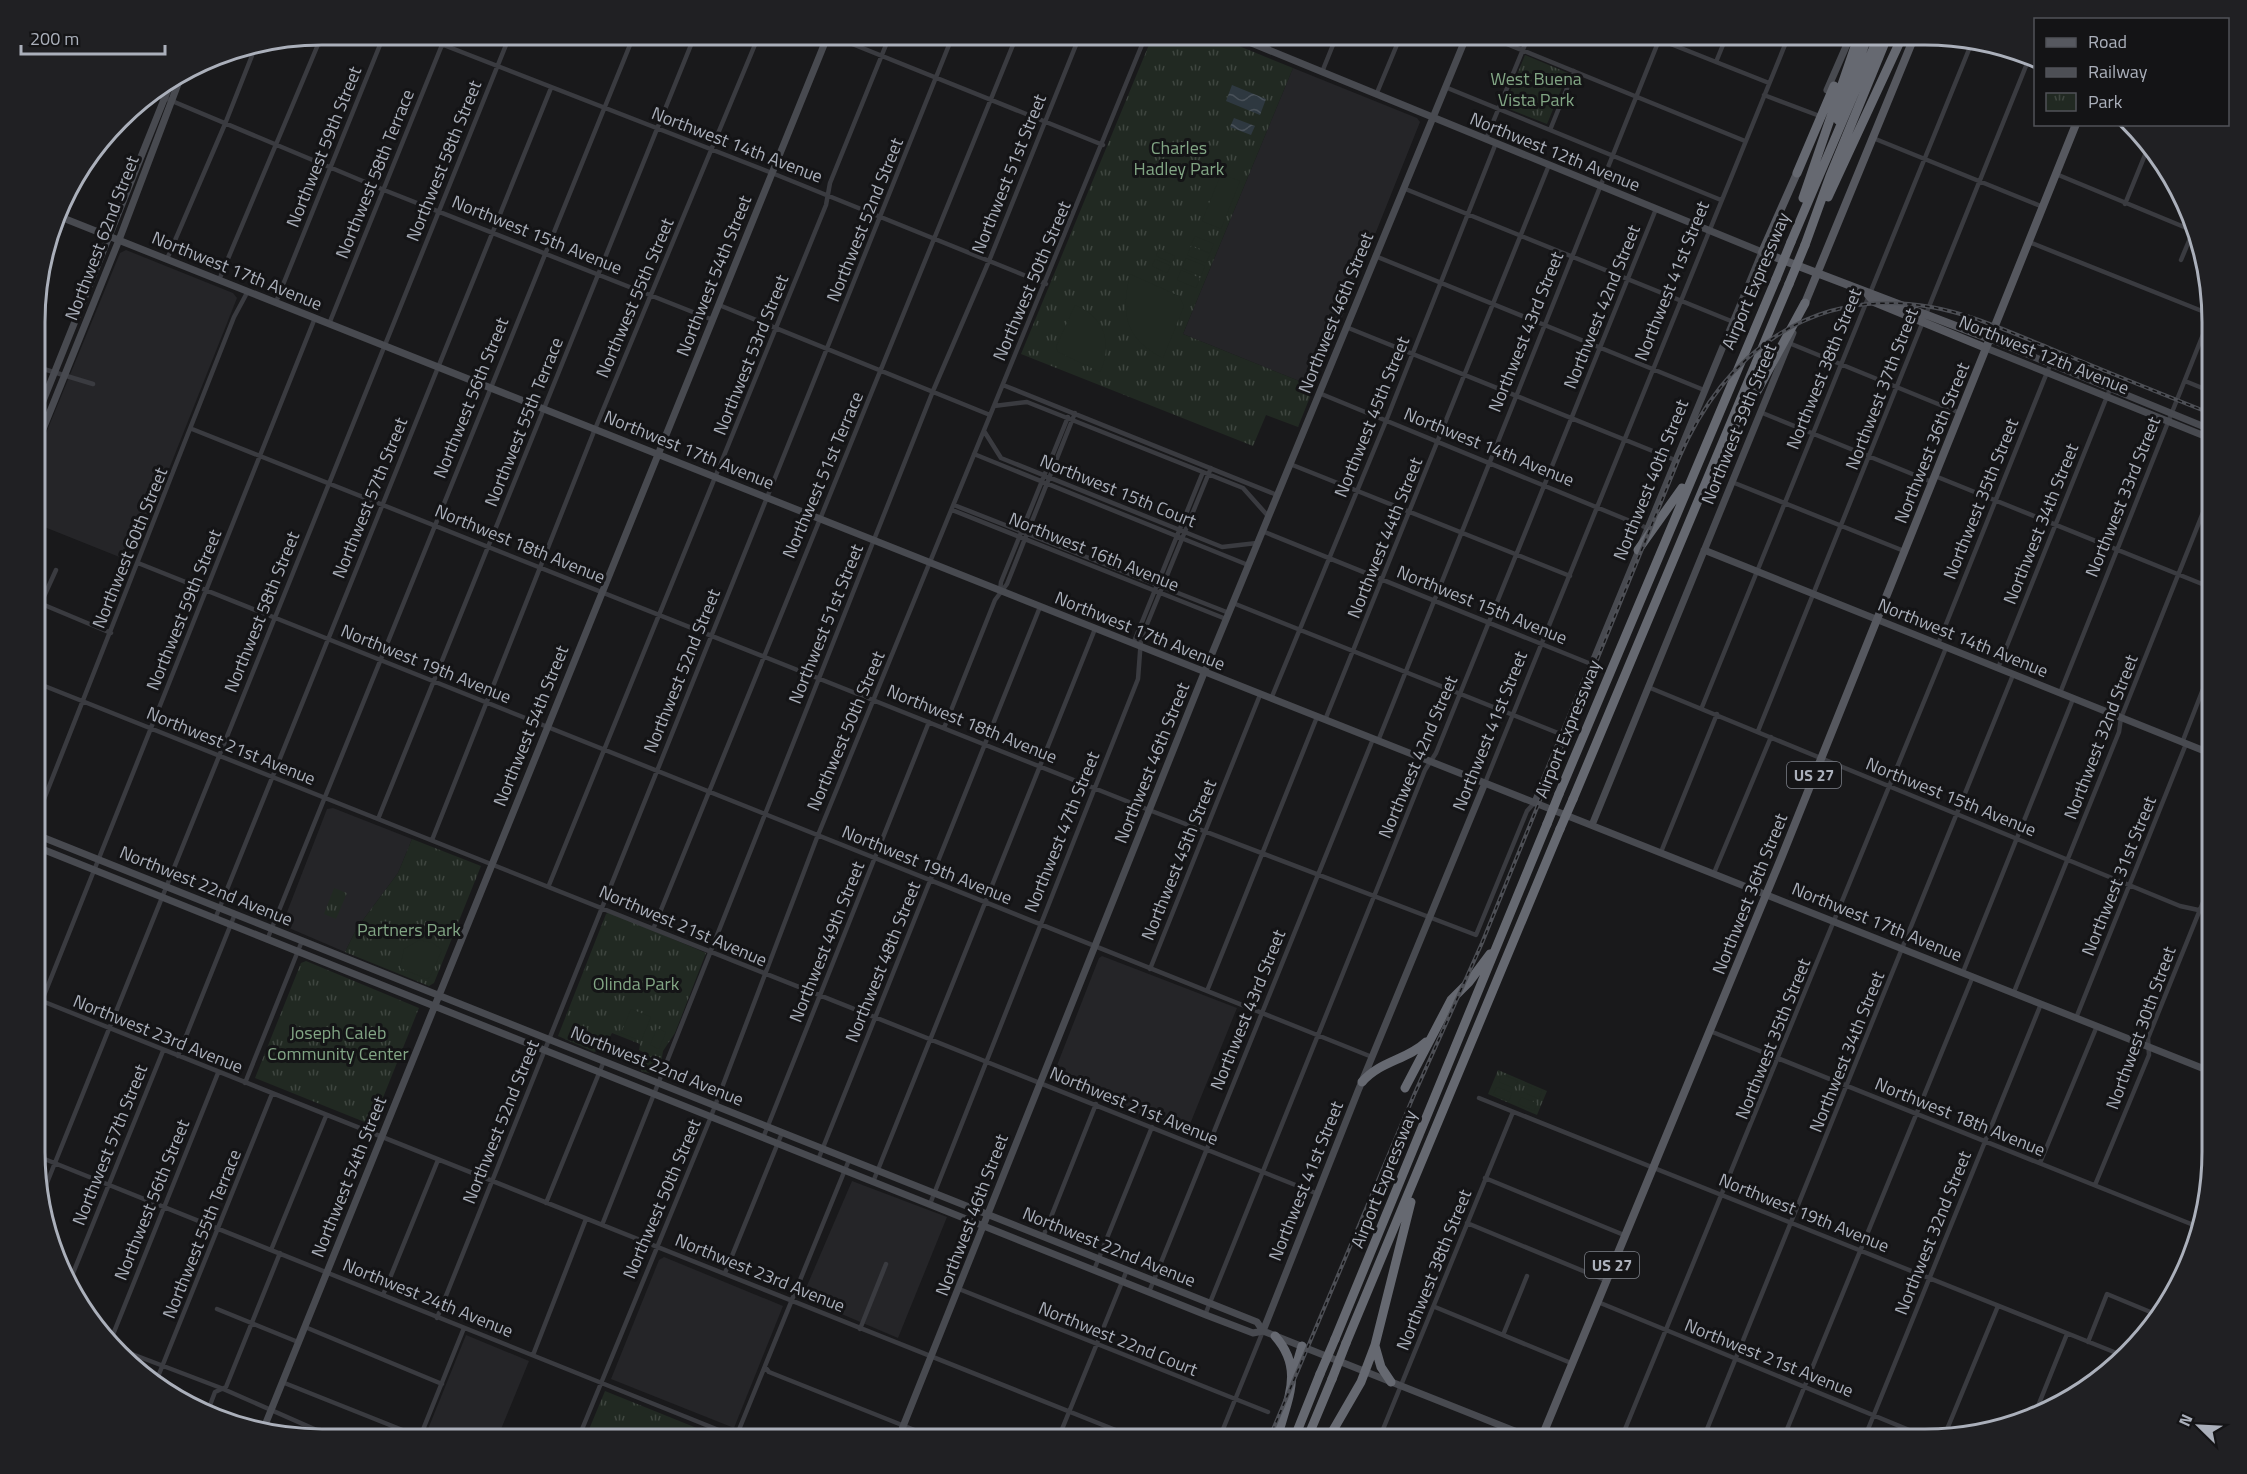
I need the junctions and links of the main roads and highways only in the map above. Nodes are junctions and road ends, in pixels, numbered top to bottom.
1 (824, 45) edge
2 (1258, 45) edge
3 (1462, 45) edge
4 (1846, 45) edge
5 (1853, 45) edge
6 (1854, 45) edge
7 (1864, 45) edge
8 (1875, 45) edge
9 (1884, 45) edge
10 (1898, 45) edge
11 (1910, 45) edge
12 (174, 88) edge
13 (169, 91) edge
14 (167, 100) junction
15 (1432, 118) junction
16 (2075, 126) edge
17 (1819, 171) junction
18 (1797, 173) junction
19 (1802, 215) junction
20 (65, 219) edge
21 (1813, 226) junction
22 (109, 237) junction
23 (119, 240) junction
24 (1762, 252) junction
25 (1816, 274) junction
26 (1805, 303) junction
27 (1924, 319) junction
28 (1990, 339) junction
29 (1986, 348) junction
30 (45, 396) edge
31 (45, 424) edge
32 (2202, 426) edge
33 (2202, 435) edge
34 (1725, 439) junction
35 (657, 453) junction
36 (1701, 454) junction
37 (1638, 550) junction
38 (1704, 550) junction
39 (1877, 620) junction
40 (1204, 673) junction
41 (2202, 750) edge
42 (1485, 783) junction
43 (1534, 802) junction
44 (1592, 825) junction
45 (45, 838) edge
46 (45, 850) edge
47 (1767, 893) junction
48 (1500, 940) junction
49 (438, 996) junction
50 (434, 1007) junction
51 (1435, 1030) junction
52 (2202, 1068) edge
53 (1362, 1082) junction
54 (1405, 1088) dead end
55 (1435, 1132) junction
56 (987, 1215) junction
57 (983, 1226) junction
58 (1263, 1331) junction
59 (1275, 1336) junction
60 (1375, 1345) junction
61 (1302, 1346) junction
62 (1365, 1371) junction
63 (1292, 1378) junction
64 (1391, 1382) junction
65 (266, 1423) edge
66 (903, 1429) edge
67 (1279, 1429) edge
68 (1298, 1429) edge
69 (1310, 1429) edge
70 (1334, 1429) edge
71 (1510, 1429) edge
72 (1545, 1429) edge

1 - 35 main road, Northwest 54th Street
2 - 15 main road, Northwest 12th Avenue
3 - 15 main road, Northwest 46th Street
4 - 18 main road, Northwest 40th Street
5 - 18 highway
6 - 19 highway
7 - 17 highway
8 - 17 highway, Airport Expressway
9 - 21 highway, Airport Expressway
10 - 21 highway
11 - 25 main road, Northwest 39th Street
12 - 14 main road, Northwest 62nd Street
13 - 14 main road, Northwest 62nd Street
14 - 22 main road, Northwest 62nd Street
14 - 23 main road, Northwest 62nd Street
15 - 24 main road, Northwest 12th Avenue
15 - 40 main road, Northwest 46th Street
16 - 28 main road, Northwest 36th Street / US 27
17 - 19 highway, Airport Expressway
18 - 24 main road, Northwest 40th Street
19 - 36 highway, Airport Expressway, bridge
20 - 22 main road, Northwest 17th Avenue
21 - 34 highway, Airport Expressway, bridge
22 - 23 main road, Northwest 17th Avenue
22 - 30 main road, Northwest 62nd Street
23 - 31 main road, Northwest 62nd Street
23 - 35 main road, Northwest 17th Avenue
24 - 25 main road, Northwest 12th Avenue
24 - 37 main road, Northwest 40th Street
25 - 26 main road, Northwest 39th Street
25 - 27 main road, Northwest 12th Avenue
26 - 34 highway
26 - 38 main road, Northwest 39th Street
27 - 28 main road, Northwest 12th Avenue
27 - 29 main road, Northwest 12th Avenue
28 - 29 main road, Northwest 36th Street / US 27
28 - 32 main road, Northwest 12th Avenue
29 - 33 main road, Northwest 12th Avenue
29 - 39 main road, Northwest 36th Street / US 27
34 - 55 highway, Airport Expressway, bridge
35 - 40 main road, Northwest 17th Avenue
35 - 49 main road, Northwest 54th Street
36 - 37 highway
36 - 48 highway, Airport Expressway, bridge
37 - 43 main road, Northwest 40th Street
38 - 39 main road, Northwest 14th Avenue
38 - 44 main road, Northwest 39th Street
39 - 41 main road, Northwest 14th Avenue
39 - 47 main road, Northwest 36th Street / US 27
40 - 42 main road, Northwest 17th Avenue
40 - 56 main road, Northwest 46th Street
42 - 43 main road, Northwest 17th Avenue
42 - 53 main road, Northwest 41st Street
43 - 44 main road, Northwest 17th Avenue
44 - 47 main road, Northwest 17th Avenue
45 - 49 main road, Northwest 22nd Avenue
46 - 50 main road, Northwest 22nd Avenue
47 - 52 main road, Northwest 17th Avenue
47 - 72 main road, Northwest 36th Street / US 27
48 - 51 highway
48 - 68 highway, Airport Expressway, bridge
49 - 50 main road, Northwest 54th Street
49 - 56 main road, Northwest 22nd Avenue
50 - 57 main road, Northwest 22nd Avenue
50 - 65 main road, Northwest 54th Street
51 - 53 highway
51 - 54 highway
53 - 58 main road, Northwest 41st Street
55 - 60 highway
55 - 69 highway, Airport Expressway, bridge
56 - 57 main road, Northwest 46th Street
56 - 58 main road, Northwest 22nd Avenue
57 - 58 main road, Northwest 22nd Avenue
57 - 66 main road, Northwest 46th Street
58 - 59 main road, Northwest 22nd Avenue
59 - 61 main road, Northwest 22nd Avenue
59 - 63 highway
60 - 62 highway
60 - 64 highway
61 - 62 main road, Northwest 22nd Avenue
61 - 63 highway
62 - 64 main road, Northwest 22nd Avenue
62 - 70 highway
63 - 67 highway
64 - 71 main road, Northwest 22nd Avenue

